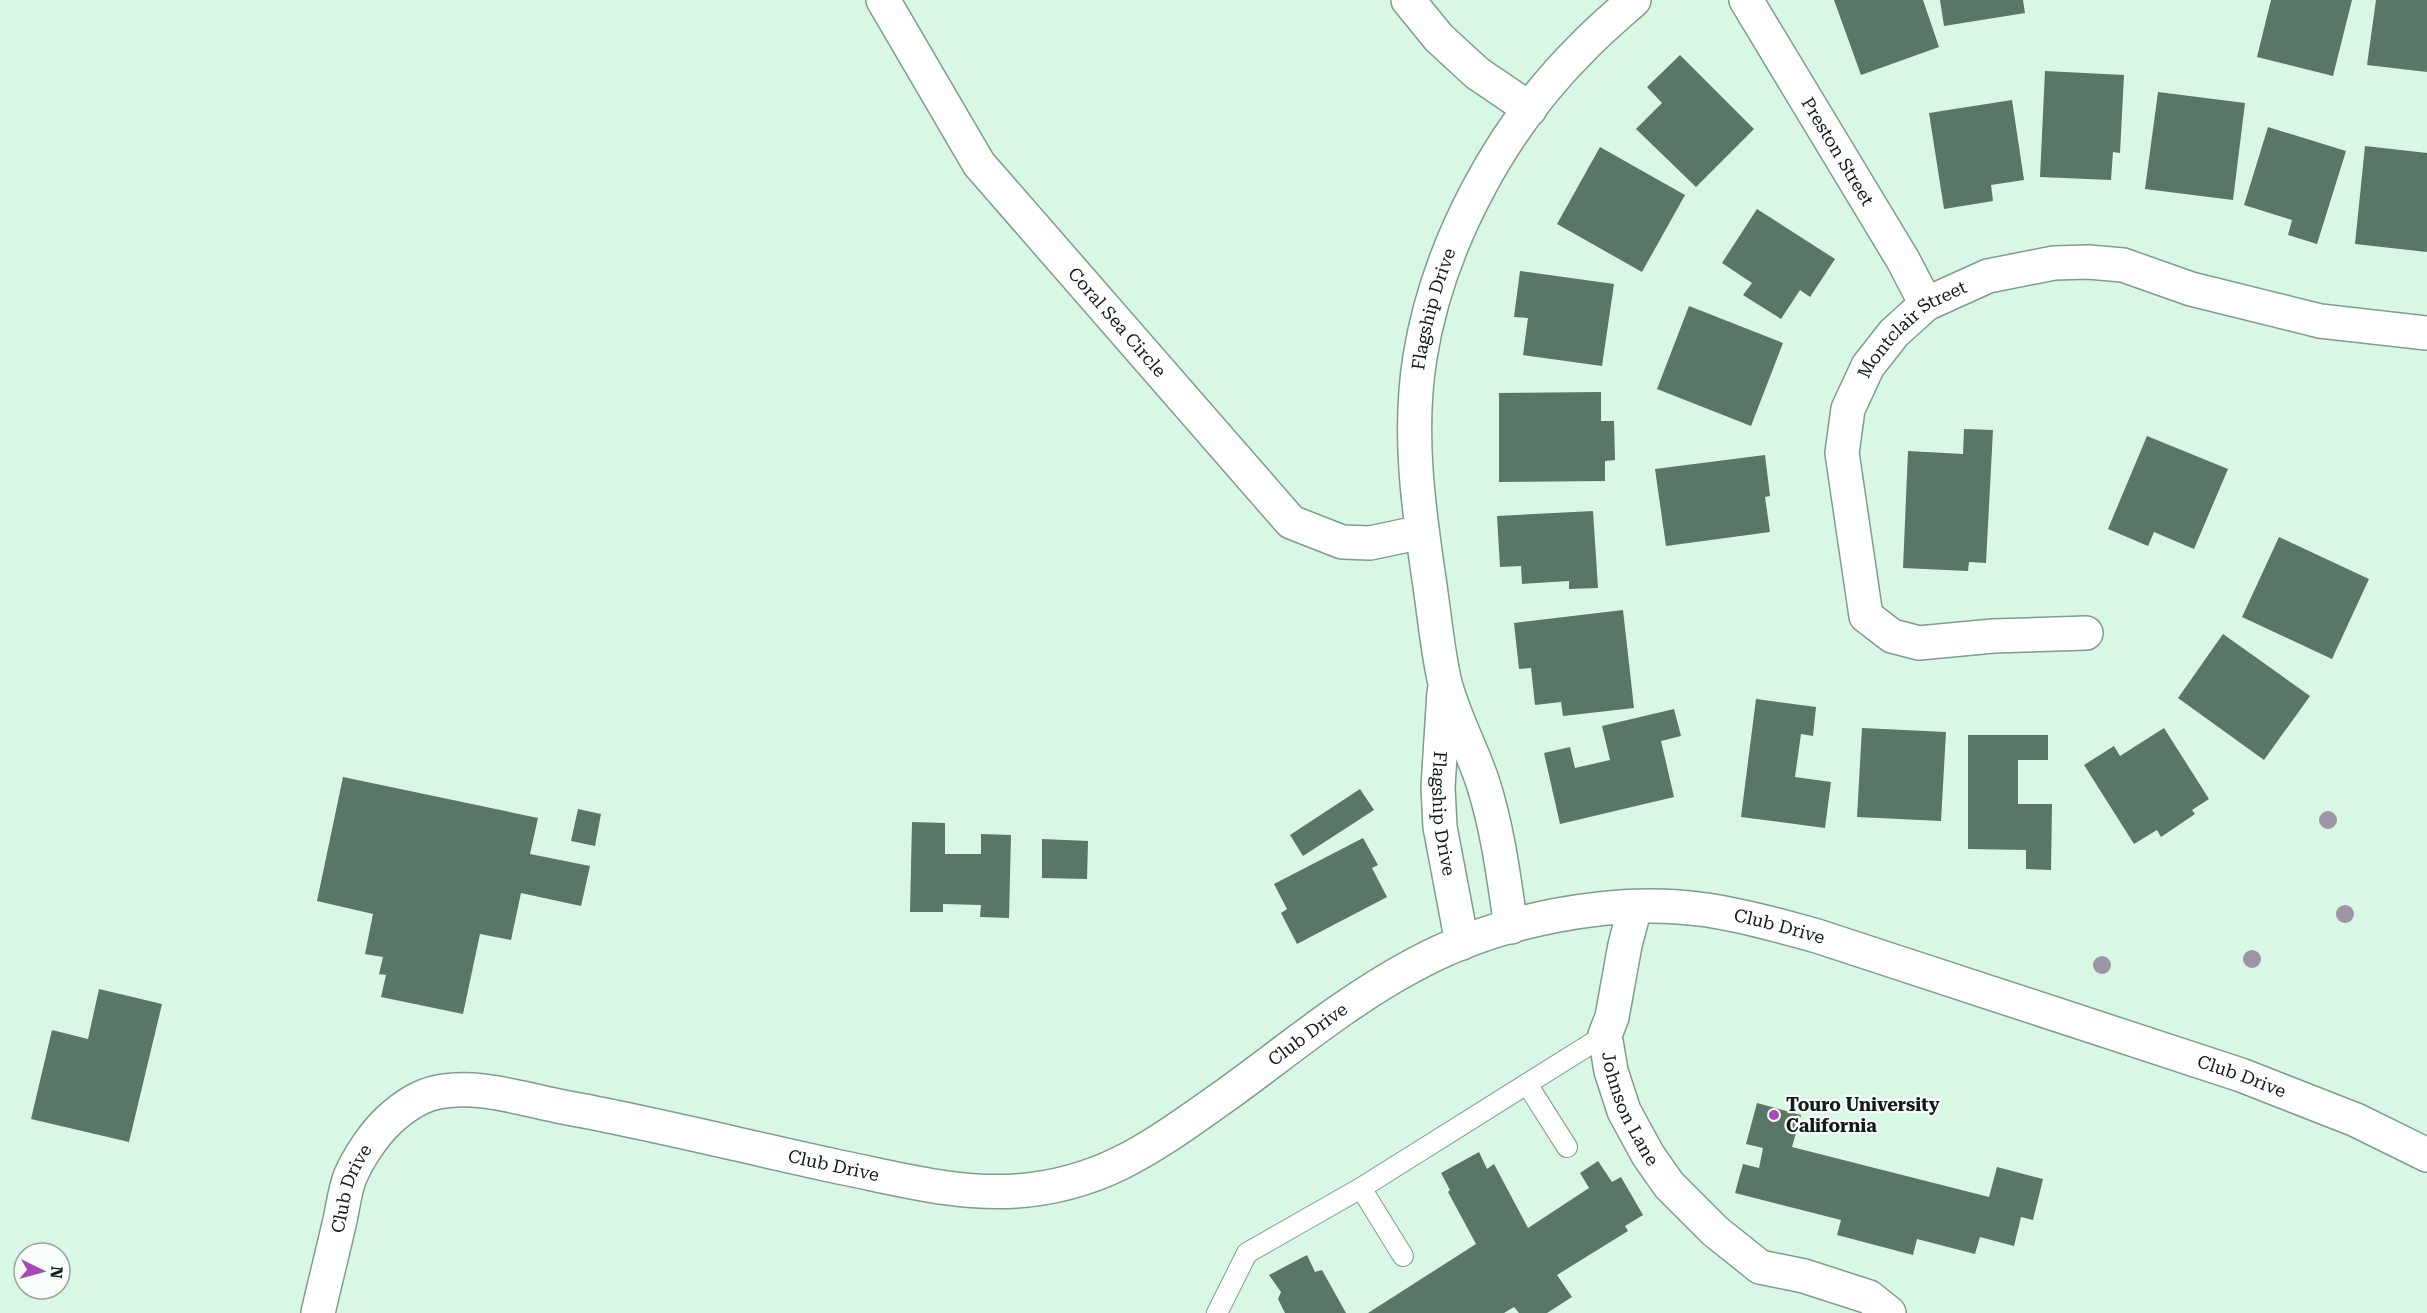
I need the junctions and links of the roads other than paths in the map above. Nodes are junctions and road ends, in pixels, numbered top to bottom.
1 (883, 0) edge
2 (1408, 0) edge
3 (1634, 0) edge
4 (1746, 0) edge
5 (1530, 109) junction
6 (1926, 304) junction
7 (2427, 333) edge
8 (1422, 532) junction
9 (2086, 633) dead end
10 (1445, 681) junction
11 (1635, 907) junction
12 (1511, 927) junction
13 (1462, 943) junction
14 (1605, 1035) junction
15 (1527, 1084) junction
16 (1567, 1147) dead end
17 (2427, 1155) edge
18 (1361, 1188) junction
19 (1403, 1256) dead end
20 (318, 1313) edge
21 (1217, 1313) edge
22 (1889, 1313) edge

1 - 8 street, Coral Sea Circle
2 - 5 street
3 - 5 street, Flagship Drive
4 - 6 street, Preston Street
5 - 8 street, Flagship Drive
6 - 7 street, Montclair Street
6 - 9 street, Montclair Street
8 - 10 street, Flagship Drive
10 - 12 street, Flagship Drive
10 - 13 street, Flagship Drive
11 - 12 street, Club Drive
11 - 14 street, Johnson Lane
11 - 17 street, Club Drive
12 - 13 street, Club Drive
13 - 20 street, Club Drive
14 - 15 lane
14 - 22 street, Johnson Lane
15 - 16 lane
15 - 18 lane
18 - 19 lane
18 - 21 lane

